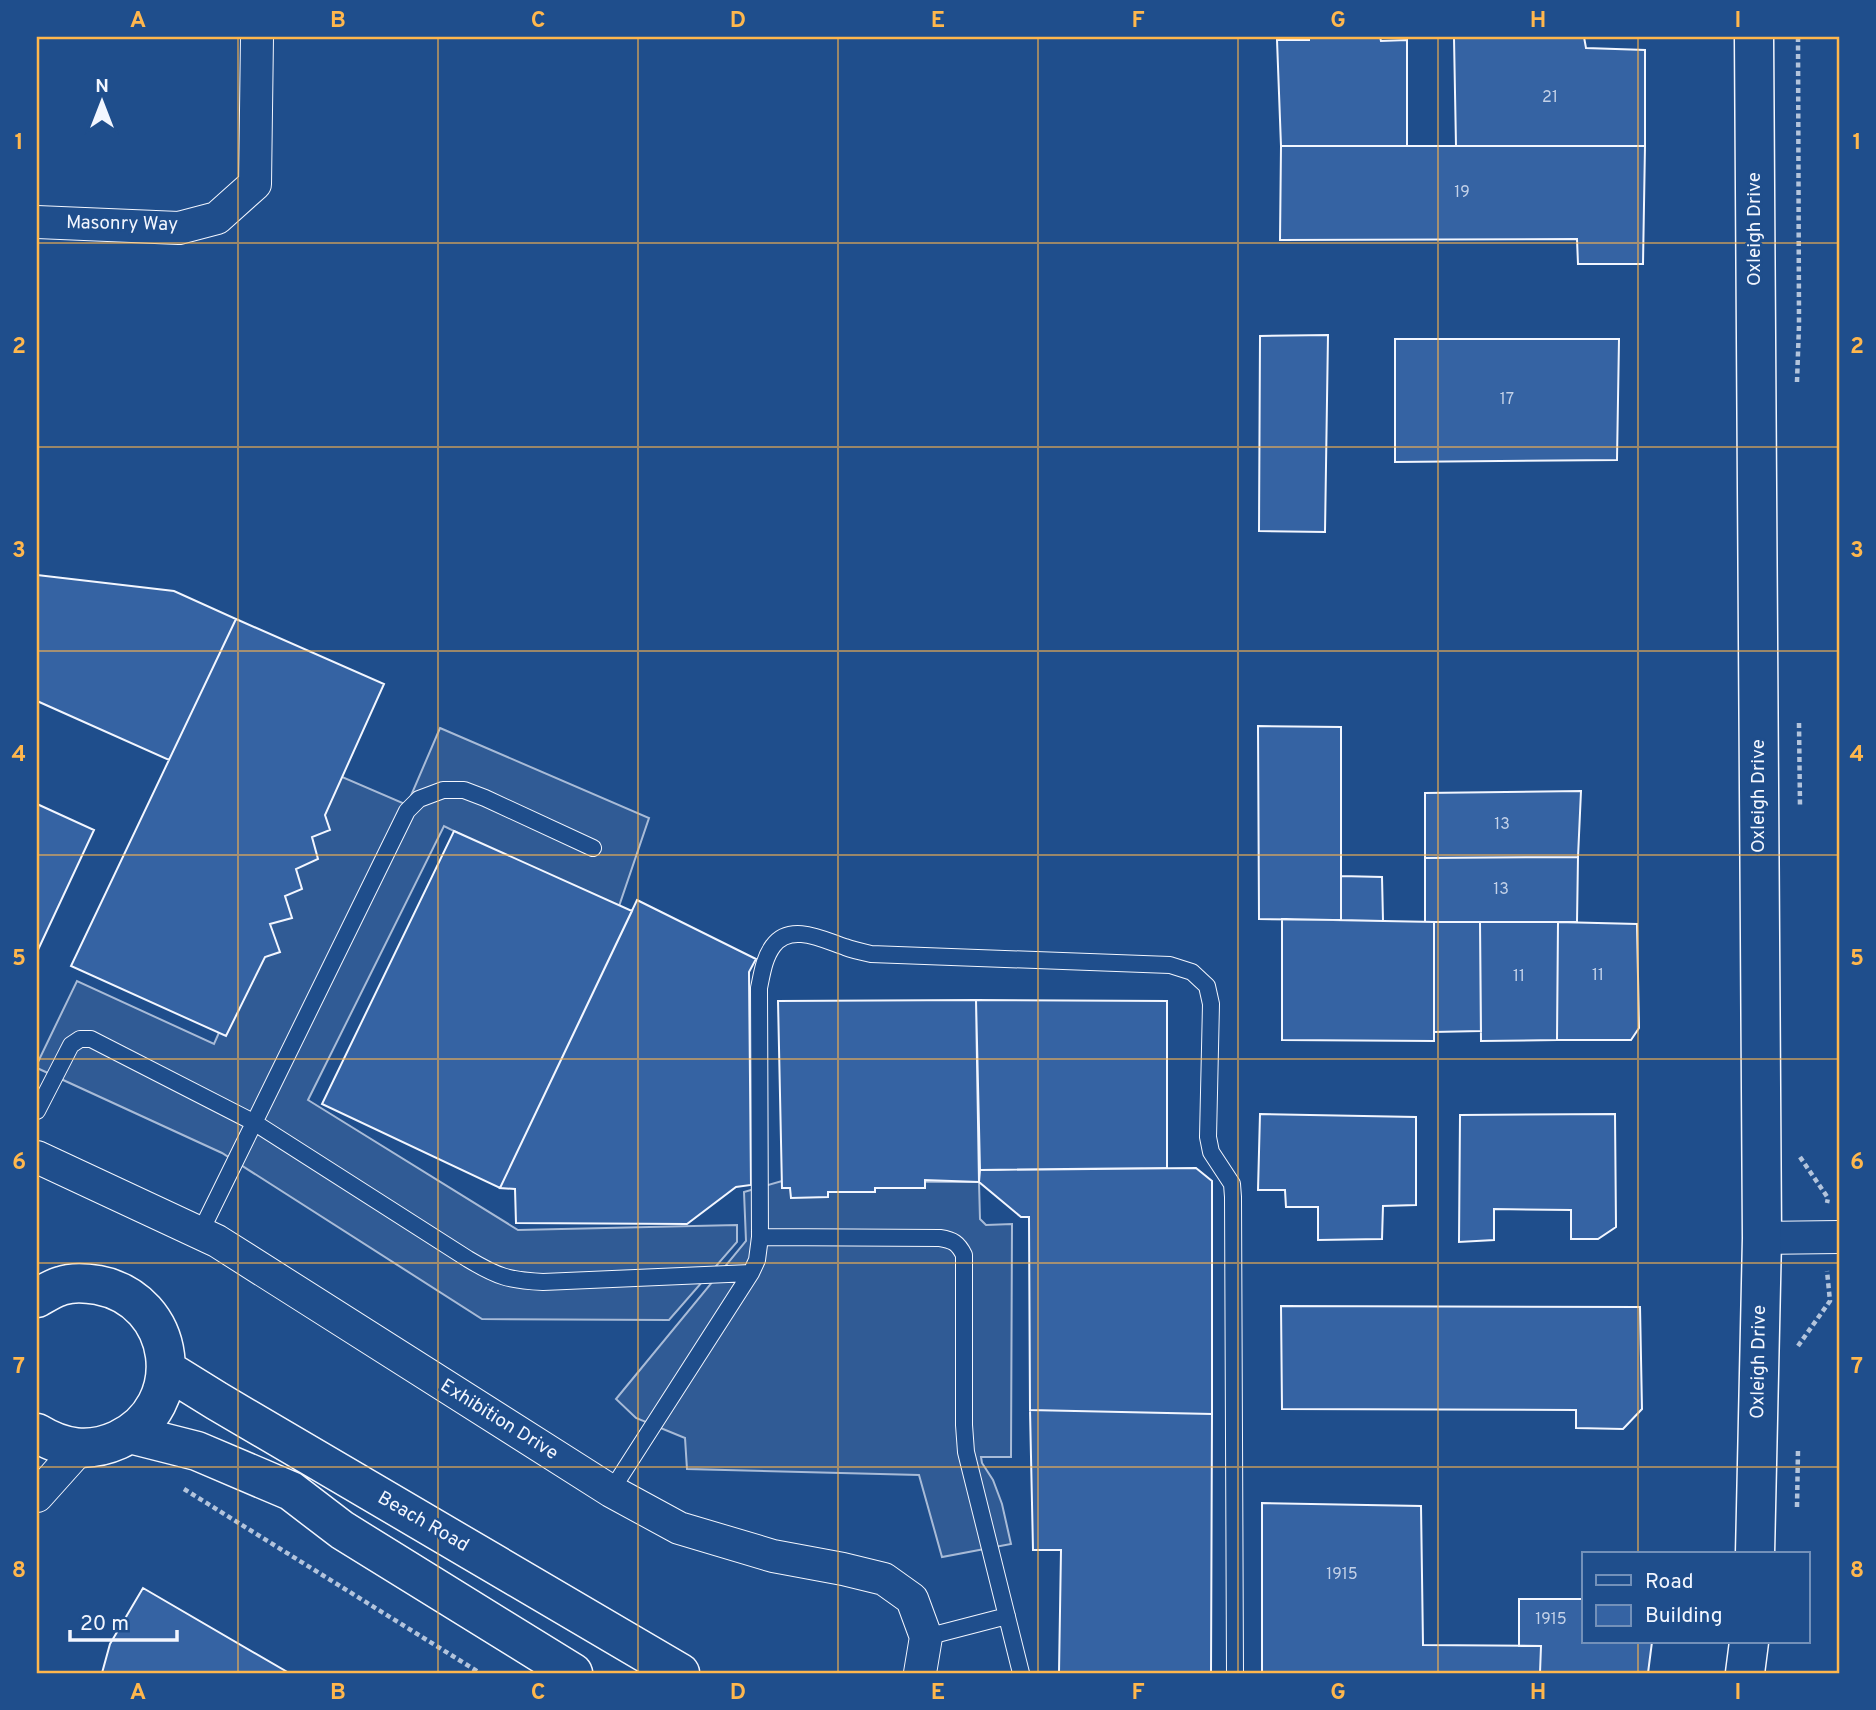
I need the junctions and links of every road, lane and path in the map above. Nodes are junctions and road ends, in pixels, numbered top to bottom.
1 (257, 37) edge
2 (1754, 37) edge
3 (1798, 37) edge
4 (37, 222) edge
5 (1797, 391) dead end
6 (1799, 721) dead end
7 (1800, 815) dead end
8 (593, 848) dead end
9 (37, 1111) edge
10 (255, 1123) junction
11 (1799, 1155) dead end
12 (37, 1157) edge
13 (200, 1233) junction
14 (760, 1237) junction
15 (1831, 1237) edge
16 (1762, 1238) junction
17 (751, 1273) junction
18 (44, 1288) edge
19 (1798, 1346) dead end
20 (167, 1370) junction
21 (37, 1433) edge
22 (131, 1434) junction
23 (1798, 1438) dead end
24 (80, 1448) junction
25 (183, 1488) dead end
26 (611, 1491) junction
27 (37, 1496) edge
28 (1796, 1516) dead end
29 (1755, 1552) edge
30 (1007, 1616) junction
31 (926, 1637) junction
32 (1749, 1644) edge
33 (480, 1673) edge
34 (573, 1673) edge
35 (680, 1673) edge
36 (920, 1673) edge
37 (1021, 1673) edge
38 (1235, 1673) edge
39 (1745, 1673) edge

1 - 4 street, Masonry Way
2 - 16 street, Oxleigh Drive
3 - 5 path
6 - 7 path
8 - 10 lane
9 - 10 lane
10 - 13 lane
10 - 17 lane
11 - 15 path
12 - 13 street, Exhibition Drive
13 - 26 street, Exhibition Drive
14 - 17 lane
14 - 30 lane
14 - 38 lane
15 - 16 street
15 - 19 path
16 - 29 street, Oxleigh Drive
17 - 26 lane
18 - 20 street
20 - 22 street
20 - 35 street, Beach Road
21 - 24 street
22 - 24 street
22 - 34 street
23 - 28 path
24 - 27 street
25 - 33 path
26 - 31 street, Exhibition Drive
30 - 31 lane
30 - 37 lane
31 - 36 street, Exhibition Drive
32 - 39 street

